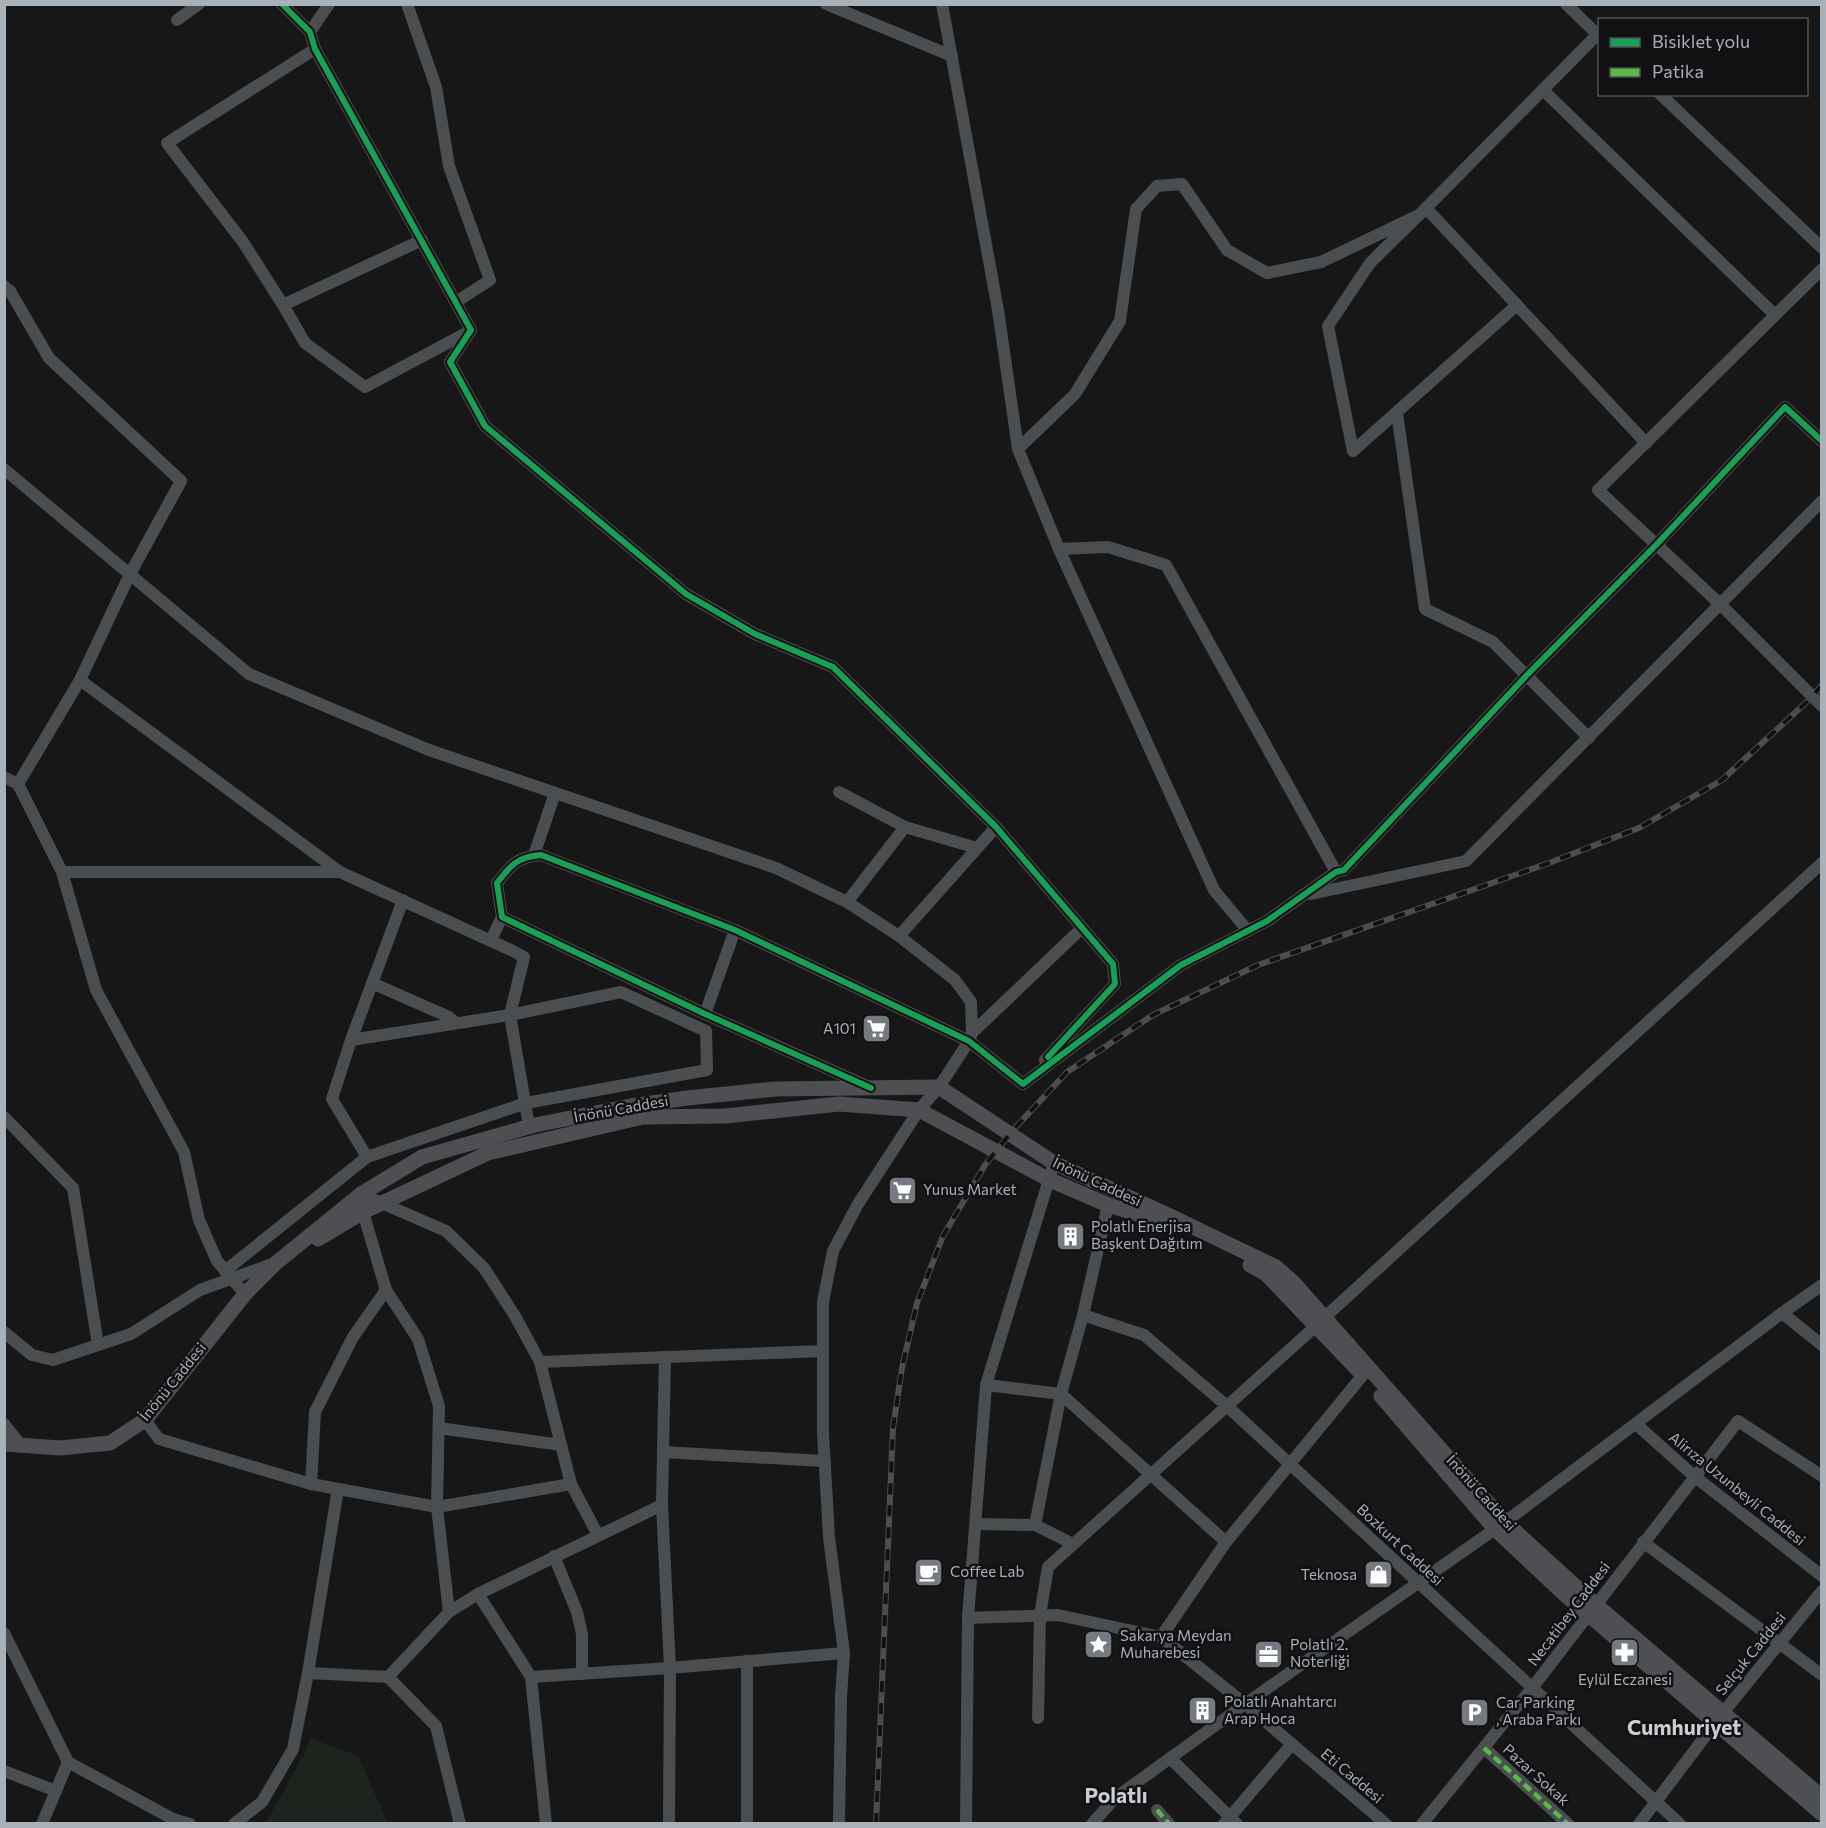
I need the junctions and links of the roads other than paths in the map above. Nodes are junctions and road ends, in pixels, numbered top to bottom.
1 (199, 4) edge
2 (282, 4) edge
3 (329, 4) edge
4 (407, 4) edge
5 (826, 4) edge
6 (942, 4) edge
7 (1566, 4) edge
8 (177, 20) dead end
9 (310, 32) junction
10 (1598, 36) edge
11 (315, 50) junction
12 (952, 56) junction
13 (1543, 90) junction
14 (1662, 96) edge
15 (1423, 212) junction
16 (422, 240) junction
17 (1821, 248) edge
18 (1821, 269) edge
19 (4, 286) edge
20 (456, 302) junction
21 (283, 304) junction
22 (1517, 305) junction
23 (1775, 315) junction
24 (471, 330) junction
25 (1397, 413) junction
26 (1821, 441) edge
27 (1646, 443) junction
28 (1018, 449) junction
29 (4, 469) edge
30 (1821, 501) edge
31 (1657, 544) junction
32 (1059, 549) junction
33 (130, 574) junction
34 (1721, 605) junction
35 (1527, 675) junction
36 (81, 680) junction
37 (1821, 706) edge
38 (1589, 738) junction
39 (4, 777) edge
40 (18, 784) junction
41 (839, 792) dead end
42 (555, 793) junction
43 (905, 827) junction
44 (996, 827) junction
45 (977, 848) junction
46 (534, 855) junction
47 (1821, 862) edge
48 (62, 872) junction
49 (340, 872) junction
50 (1336, 872) junction
51 (1307, 895) junction
52 (403, 900) junction
53 (847, 902) junction
54 (502, 917) junction
55 (1082, 928) junction
56 (735, 930) junction
57 (1248, 931) junction
58 (899, 936) junction
59 (491, 940) junction
60 (372, 983) junction
61 (705, 1014) junction
62 (510, 1015) junction
63 (456, 1023) junction
64 (970, 1037) junction
65 (351, 1040) junction
66 (1023, 1084) junction
67 (939, 1087) junction
68 (871, 1088) junction
69 (526, 1103) junction
70 (919, 1110) junction
71 (4, 1117) edge
72 (529, 1126) junction
73 (367, 1157) junction
74 (1054, 1163) junction
75 (1048, 1179) junction
76 (361, 1194) junction
77 (383, 1203) junction
78 (1108, 1205) junction
79 (363, 1212) junction
80 (276, 1263) junction
81 (228, 1275) junction
82 (1821, 1285) edge
83 (386, 1290) junction
84 (245, 1294) junction
85 (1782, 1313) junction
86 (1083, 1315) junction
87 (1321, 1321) junction
88 (4, 1332) edge
89 (98, 1345) junction
90 (1821, 1345) edge
91 (823, 1351) junction
92 (665, 1357) junction
93 (540, 1362) junction
94 (1363, 1375) junction
95 (986, 1385) junction
96 (1061, 1394) junction
97 (1227, 1406) junction
98 (145, 1420) junction
99 (4, 1424) edge
100 (1636, 1424) junction
101 (439, 1428) junction
102 (12, 1444) edge
103 (561, 1445) junction
104 (663, 1452) junction
105 (824, 1461) junction
106 (1291, 1464) junction
107 (1152, 1475) junction
108 (1694, 1476) junction
109 (1821, 1476) edge
110 (311, 1484) junction
111 (571, 1484) junction
112 (338, 1489) junction
113 (662, 1505) junction
114 (437, 1507) junction
115 (976, 1524) junction
116 (1035, 1525) junction
117 (1499, 1525) junction
118 (598, 1535) junction
119 (1226, 1542) junction
120 (1643, 1542) junction
121 (1073, 1544) junction
122 (554, 1556) junction
123 (1821, 1576) edge
124 (1417, 1582) junction
125 (1821, 1591) edge
126 (478, 1594) junction
127 (1592, 1610) junction
128 (449, 1612) junction
129 (1040, 1616) junction
130 (968, 1618) junction
131 (5, 1636) edge
132 (1161, 1637) junction
133 (1780, 1643) junction
134 (844, 1653) junction
135 (747, 1661) junction
136 (670, 1668) junction
137 (308, 1673) junction
138 (582, 1674) junction
139 (1821, 1675) edge
140 (388, 1677) junction
141 (531, 1677) junction
142 (1532, 1688) junction
143 (1245, 1704) junction
144 (1038, 1718) dead end
145 (1719, 1719) junction
146 (1292, 1744) junction
147 (1484, 1748) junction
148 (1170, 1758) junction
149 (68, 1762) junction
150 (4, 1771) edge
151 (56, 1791) junction
152 (1821, 1797) edge
153 (1656, 1802) junction
154 (1157, 1810) dead end
155 (1821, 1814) edge
156 (1230, 1821) edge
157 (42, 1824) edge
158 (190, 1824) edge
159 (234, 1824) edge
160 (460, 1824) edge
161 (546, 1824) edge
162 (669, 1824) edge
163 (747, 1824) edge
164 (838, 1824) edge
165 (966, 1824) edge
166 (1092, 1824) edge
167 (1169, 1824) edge
168 (1386, 1824) edge
169 (1422, 1824) edge
170 (1568, 1824) edge
171 (1639, 1824) edge
172 (1680, 1824) edge

1 - 8 street
2 - 9 street
3 - 9 street
4 - 20 street
5 - 12 street
6 - 12 street
7 - 10 street
9 - 11 street
10 - 13 street
11 - 16 street
11 - 21 street
12 - 28 street
13 - 15 street
13 - 23 street
14 - 17 street
15 - 22 street
15 - 25 street
15 - 28 street
16 - 20 street
16 - 21 street
18 - 23 street
19 - 33 street
20 - 24 street
21 - 24 street
22 - 25 street
22 - 27 street
23 - 27 street
24 - 44 street
25 - 35 street
26 - 31 street
27 - 31 street
28 - 32 street
29 - 33 street
30 - 34 street
31 - 34 street
31 - 35 street
32 - 50 street
32 - 57 street
33 - 36 street
33 - 42 street
34 - 37 street
34 - 38 street
35 - 38 street
35 - 50 street
36 - 40 street
36 - 49 street
38 - 51 street
39 - 40 street
40 - 48 street
41 - 43 street
42 - 46 street
42 - 53 street
43 - 45 street
43 - 53 street
44 - 45 street
44 - 55 street
45 - 58 street
46 - 54 street
46 - 56 street
47 - 87 street
48 - 49 street
48 - 81 street
49 - 52 street
50 - 51 street
51 - 57 street
52 - 59 street
52 - 60 street
53 - 58 street
54 - 59 street
54 - 61 street
55 - 64 street
55 - 66 street
56 - 61 street
56 - 64 street
57 - 66 street
58 - 64 street
59 - 62 street
60 - 63 street
60 - 65 street
61 - 68 street
62 - 63 street
62 - 69 street
62 - 69 street
63 - 65 street
64 - 66 street
64 - 67 street
65 - 73 street
67 - 68 main road, İnönü Caddesi
67 - 70 street
67 - 74 main road, İnönü Caddesi
68 - 72 main road, İnönü Caddesi
69 - 72 street
69 - 73 street
70 - 75 main road, İnönü Caddesi
70 - 77 main road, İnönü Caddesi
70 - 91 street
71 - 89 street
72 - 76 main road, İnönü Caddesi
73 - 81 street
74 - 75 street
74 - 87 main road, İnönü Caddesi
75 - 78 main road, İnönü Caddesi
75 - 95 street
76 - 77 street
76 - 79 street
76 - 80 main road, İnönü Caddesi
77 - 79 main road, İnönü Caddesi
77 - 93 street
78 - 86 street
78 - 87 main road, İnönü Caddesi
79 - 80 main road, İnönü Caddesi
79 - 83 street
80 - 81 street
80 - 84 main road, İnönü Caddesi
81 - 84 street
81 - 89 street
82 - 85 street
83 - 101 street
83 - 110 street
84 - 98 main road, İnönü Caddesi
85 - 90 street
85 - 100 street
86 - 96 street
86 - 97 street, Bozkurt Caddesi
87 - 94 main road, İnönü Caddesi
87 - 97 street
87 - 117 main road, İnönü Caddesi
88 - 89 street
91 - 92 street
91 - 105 street
92 - 93 street
92 - 104 street
93 - 103 street
94 - 106 street
94 - 117 main road, İnönü Caddesi
95 - 96 street
95 - 115 street
96 - 107 street
96 - 116 street
97 - 106 street, Bozkurt Caddesi
97 - 107 street
98 - 102 main road, İnönü Caddesi
98 - 110 street
99 - 102 street
100 - 108 street, Alirıza Uzunbeyli Caddesi
100 - 117 street
101 - 103 street
101 - 114 street
103 - 111 street
104 - 105 street
104 - 113 street
105 - 134 street
106 - 119 street
106 - 124 street, Bozkurt Caddesi
107 - 119 street
107 - 121 street
108 - 109 street, Necatibey Caddesi
108 - 120 street, Necatibey Caddesi
108 - 123 street, Alirıza Uzunbeyli Caddesi
110 - 112 street
111 - 114 street
111 - 118 street
112 - 114 street
112 - 137 street
113 - 118 street
113 - 136 street
114 - 128 street
115 - 116 street
115 - 130 street
116 - 121 street
117 - 124 street
117 - 127 main road, İnönü Caddesi
118 - 122 street
119 - 132 street
120 - 127 street, Necatibey Caddesi
120 - 133 street
121 - 129 street
122 - 126 street
122 - 138 street
124 - 142 street, Bozkurt Caddesi
124 - 143 street
125 - 133 street, Selçuk Caddesi
126 - 128 street
126 - 141 street
127 - 142 street, Necatibey Caddesi
127 - 145 main road, İnönü Caddesi
128 - 140 street
129 - 130 street
129 - 132 street
129 - 144 street
130 - 165 street
131 - 149 street
132 - 143 street, Eti Caddesi
133 - 139 street
133 - 145 street, Selçuk Caddesi
134 - 135 street
134 - 164 street
135 - 136 street
135 - 163 street
136 - 138 street
136 - 162 street
137 - 140 street
137 - 159 street
138 - 141 street
140 - 160 street
141 - 161 street
142 - 147 street, Necatibey Caddesi
142 - 153 street, Bozkurt Caddesi
143 - 146 street, Eti Caddesi
143 - 148 street
145 - 152 main road, İnönü Caddesi
145 - 153 street, Selçuk Caddesi
145 - 155 main road, İnönü Caddesi
146 - 156 street
146 - 168 street, Eti Caddesi
147 - 169 street, Necatibey Caddesi
147 - 170 street, Pazar Sokak
148 - 156 street
148 - 166 street
149 - 151 street
149 - 158 street
150 - 151 street
151 - 157 street
153 - 171 street, Selçuk Caddesi
153 - 172 street, Bozkurt Caddesi
154 - 167 street

